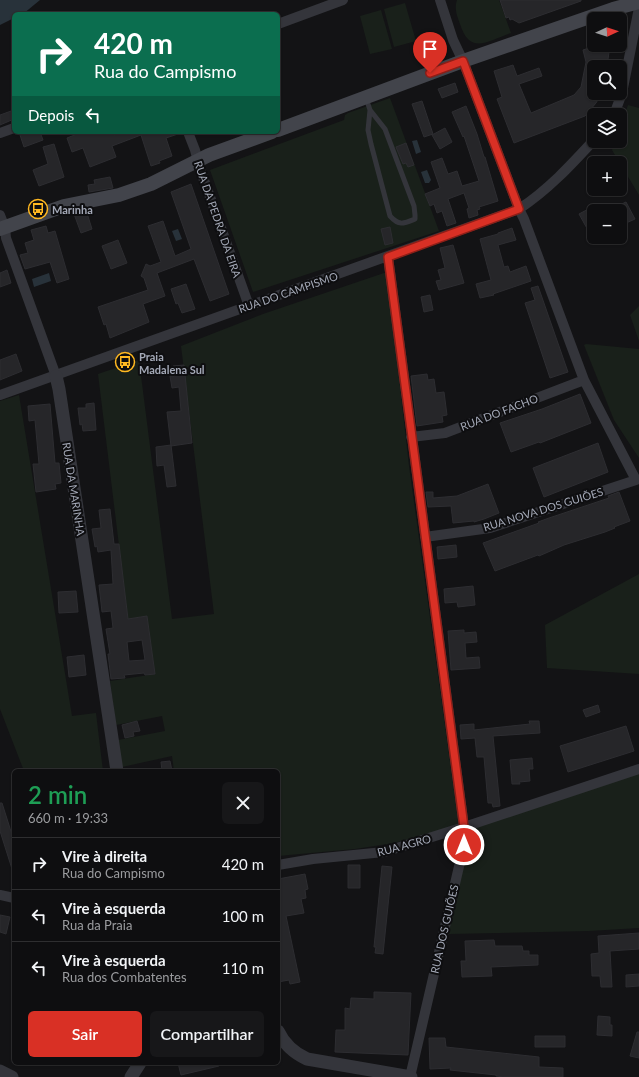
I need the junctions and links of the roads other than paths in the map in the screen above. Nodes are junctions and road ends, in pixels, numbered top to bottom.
1 (343, 0) edge
2 (440, 0) edge
3 (639, 2) edge
4 (639, 8) edge
5 (280, 23) edge
6 (463, 61) junction
7 (368, 103) junction
8 (617, 108) edge
9 (12, 129) edge
10 (280, 129) edge
11 (0, 133) edge
12 (189, 134) edge
13 (267, 134) edge
14 (587, 148) edge
15 (198, 161) junction
16 (519, 209) junction
17 (2, 224) edge
18 (388, 257) junction
19 (249, 306) junction
20 (56, 376) junction
21 (584, 380) junction
22 (0, 395) edge
23 (411, 436) junction
24 (425, 537) junction
25 (117, 769) edge
26 (639, 769) edge
27 (464, 827) junction
28 (280, 865) edge
29 (0, 895) edge
30 (12, 898) edge
31 (280, 1034) edge
32 (139, 1065) edge
33 (0, 1071) edge
34 (12, 1077) edge
35 (131, 1077) edge
36 (411, 1077) edge

1 - 5 street
2 - 6 street
3 - 6 main road
4 - 8 street
6 - 7 main road
6 - 16 street
7 - 7 lane
7 - 10 main road
9 - 11 street
12 - 15 street, RUA DA PEDRA DA EIRA
13 - 15 main road
14 - 16 street, RUA DO CAMPISMO
15 - 17 main road
15 - 19 street, RUA DA PEDRA DA EIRA
16 - 18 street, RUA DO CAMPISMO
16 - 21 street
17 - 20 street, RUA DA MARINHA
18 - 19 street, RUA DO CAMPISMO
18 - 23 street, RUA DOS GUIÕES
19 - 20 street, RUA DO CAMPISMO
20 - 22 street, RUA DO CAMPISMO
20 - 25 street, RUA DA MARINHA
21 - 23 street, RUA DO FACHO
21 - 24 street, RUA NOVA DOS GUIÕES
23 - 24 street, RUA DOS GUIÕES
24 - 27 street, RUA DOS GUIÕES
26 - 27 street, RUA AGRO
27 - 28 street, RUA AGRO
27 - 36 street, RUA DOS GUIÕES
29 - 30 street
31 - 36 street
32 - 35 street
33 - 34 street

